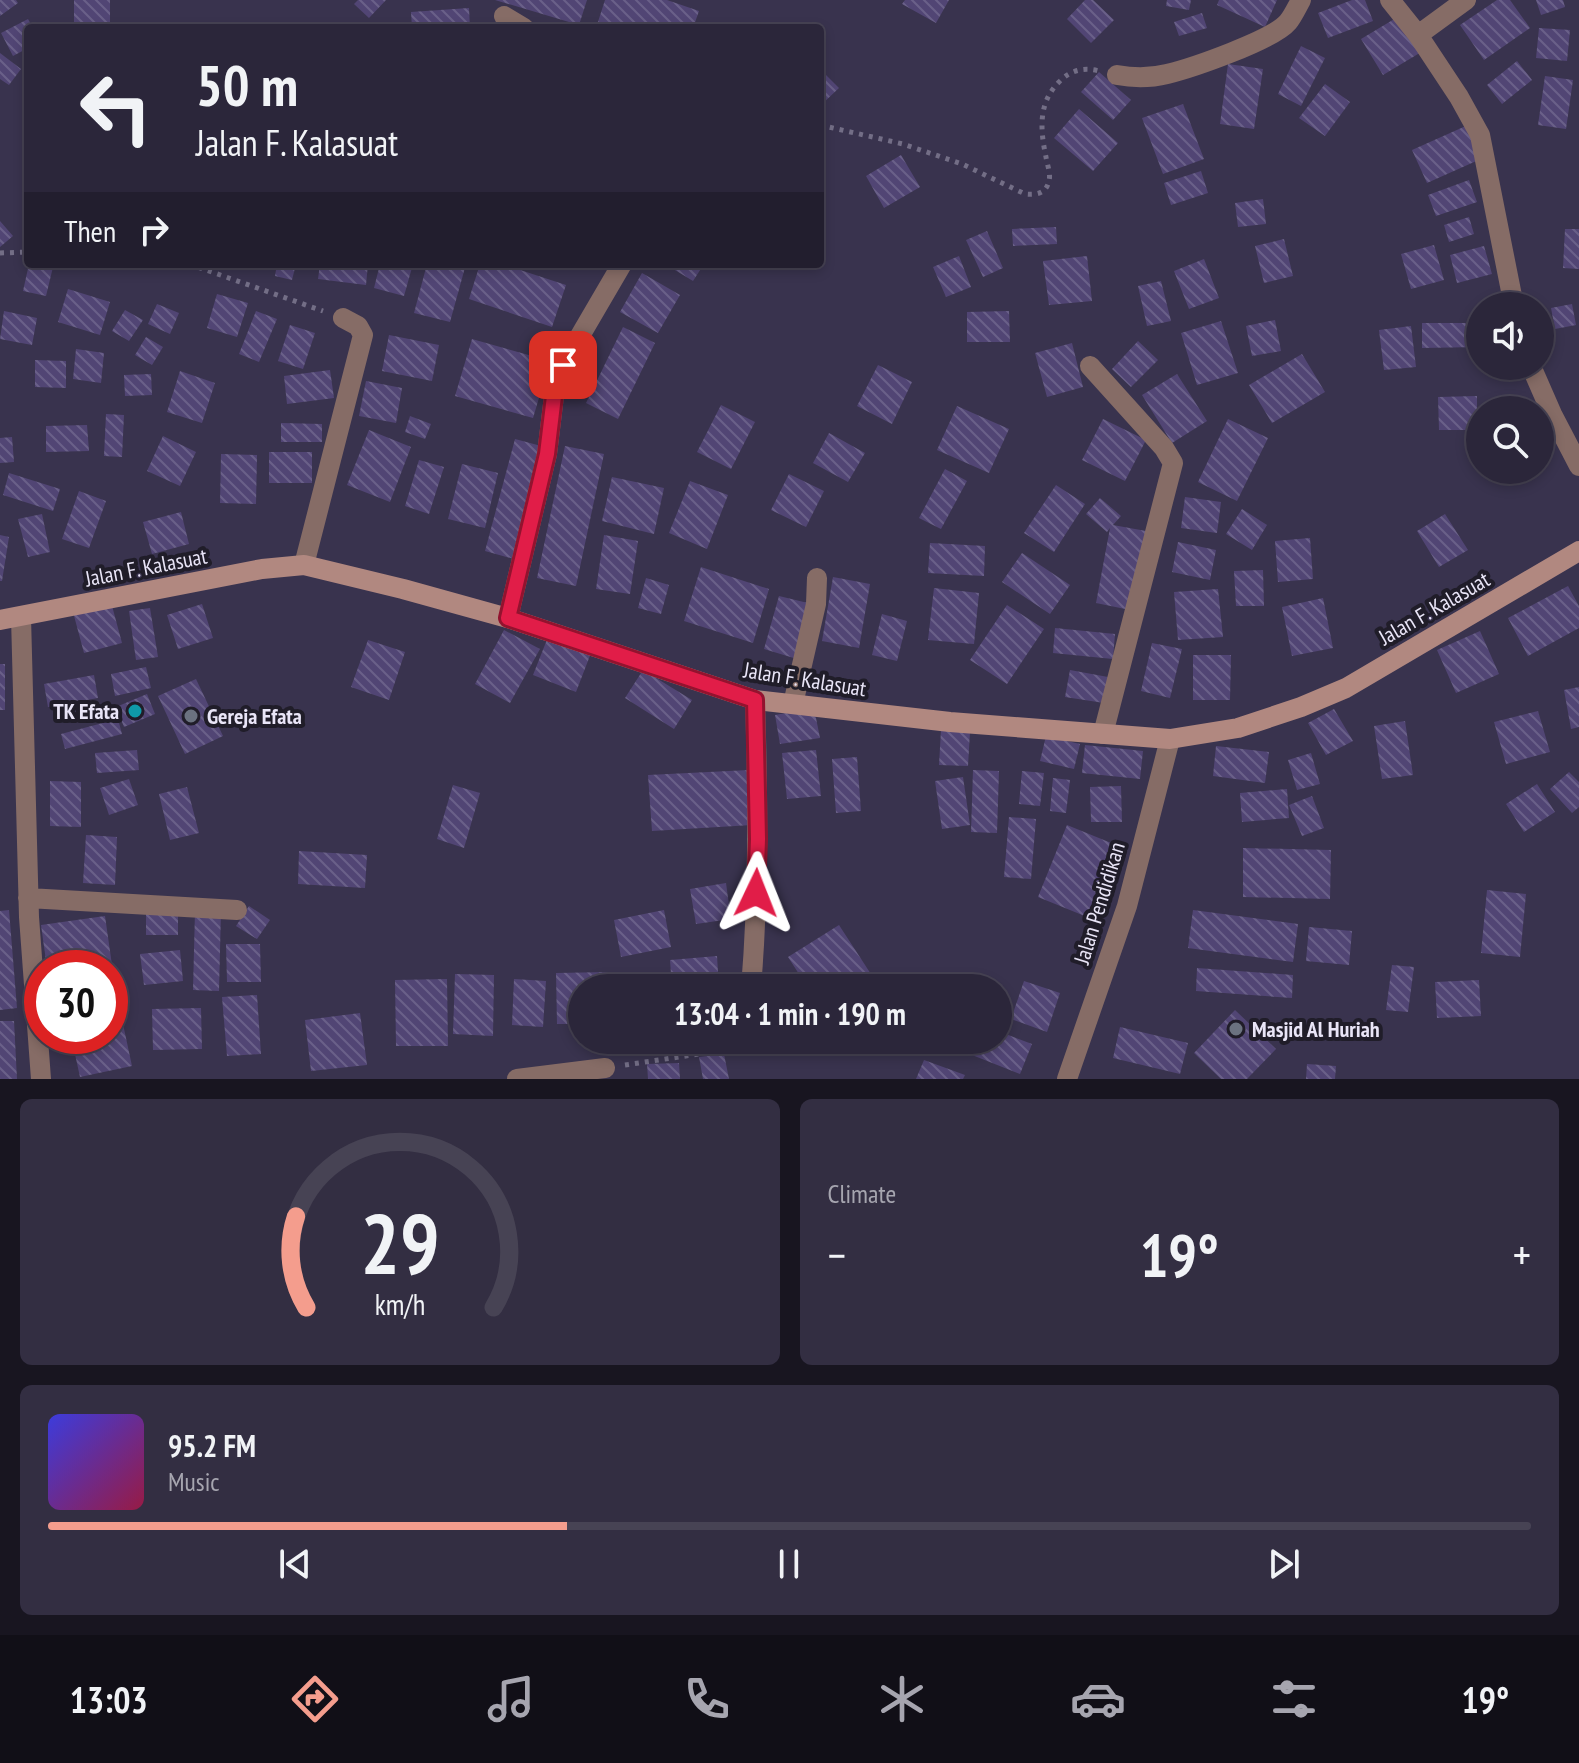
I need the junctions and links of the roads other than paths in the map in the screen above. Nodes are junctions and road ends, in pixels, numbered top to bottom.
1 (1301, 0) edge
2 (1390, 0) edge
3 (1466, 0) edge
4 (504, 16) dead end
5 (517, 24) edge
6 (1418, 35) junction
7 (1117, 75) road end
8 (620, 268) edge
9 (1511, 292) edge
10 (343, 318) road end
11 (1090, 366) dead end
12 (1537, 380) edge
13 (1579, 466) edge
14 (1579, 551) edge
15 (304, 565) junction
16 (817, 578) dead end
17 (21, 617) junction
18 (508, 618) junction
19 (0, 620) edge
20 (755, 700) junction
21 (793, 704) junction
22 (1103, 734) junction
23 (1170, 739) junction
24 (28, 898) junction
25 (237, 910) dead end
26 (752, 974) edge
27 (605, 1068) road end
28 (41, 1079) edge
29 (517, 1079) edge
30 (1067, 1079) edge

1 - 7 street
2 - 6 street
3 - 6 street
4 - 5 street
6 - 9 street
8 - 18 street
10 - 15 street
11 - 22 street
12 - 13 street
14 - 23 street, Jalan F. Kalasuat
15 - 17 street, Jalan F. Kalasuat
15 - 18 street, Jalan F. Kalasuat
16 - 21 street
17 - 19 street, Jalan F. Kalasuat
17 - 24 street
18 - 20 street, Jalan F. Kalasuat
20 - 21 street, Jalan F. Kalasuat
20 - 26 street
21 - 22 street, Jalan F. Kalasuat
22 - 23 street, Jalan F. Kalasuat
23 - 30 street, Jalan Pendidikan
24 - 25 street
24 - 28 street
27 - 29 street

